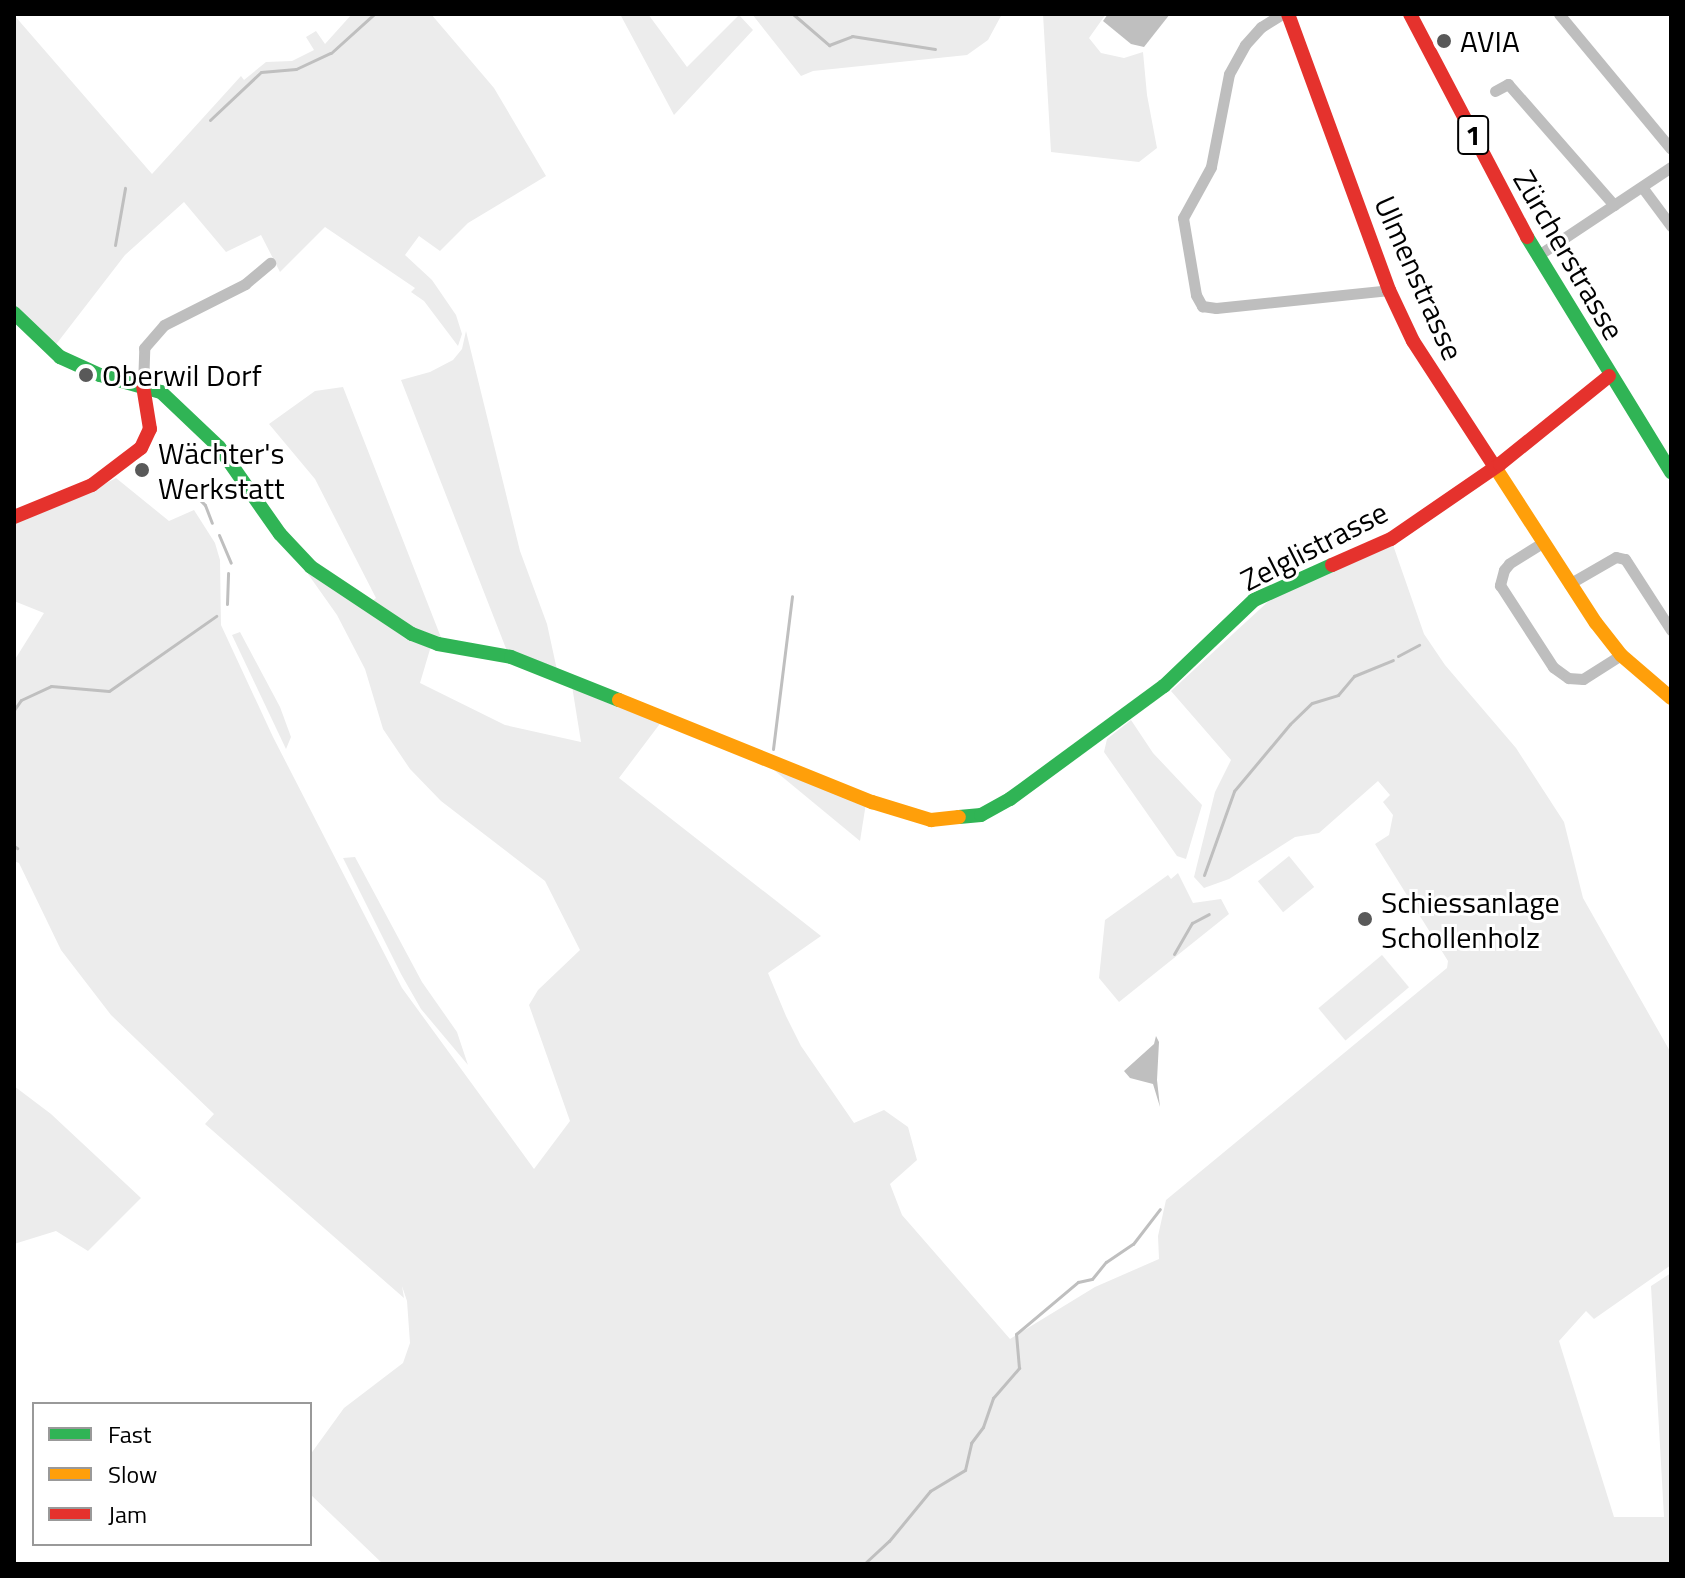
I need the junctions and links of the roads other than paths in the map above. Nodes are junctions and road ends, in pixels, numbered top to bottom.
1 (1282, 14) edge
2 (1288, 14) edge
3 (1410, 14) edge
4 (1559, 14) edge
5 (1495, 91) dead end
6 (1671, 149) edge
7 (1671, 167) edge
8 (1642, 187) junction
9 (1614, 205) junction
10 (1671, 226) edge
11 (1537, 256) junction
12 (270, 263) dead end
13 (1389, 290) junction
14 (14, 313) edge
15 (1609, 376) junction
16 (143, 386) junction
17 (1494, 468) junction
18 (1671, 472) edge
19 (14, 517) edge
20 (1542, 543) junction
21 (1569, 584) junction
22 (1671, 630) edge
23 (1621, 655) junction
24 (1671, 698) edge

1 - 13 street
2 - 13 street, Ulmenstrasse
3 - 11 street, Zürcherstrasse / 1
4 - 6 street
5 - 9 street
7 - 8 street
8 - 9 street
8 - 10 street
9 - 11 street
11 - 15 street, Zürcherstrasse / 1
12 - 16 street
13 - 17 street, Ulmenstrasse
14 - 16 street, Zelglistrasse
15 - 17 street, Zelglistrasse
15 - 18 street, Zürcherstrasse / 1
16 - 17 street, Zelglistrasse
16 - 19 street
17 - 20 street, Ulmenstrasse
20 - 21 street, Ulmenstrasse
20 - 23 street
21 - 22 street
21 - 23 street, Ulmenstrasse
23 - 24 street, Ulmenstrasse

